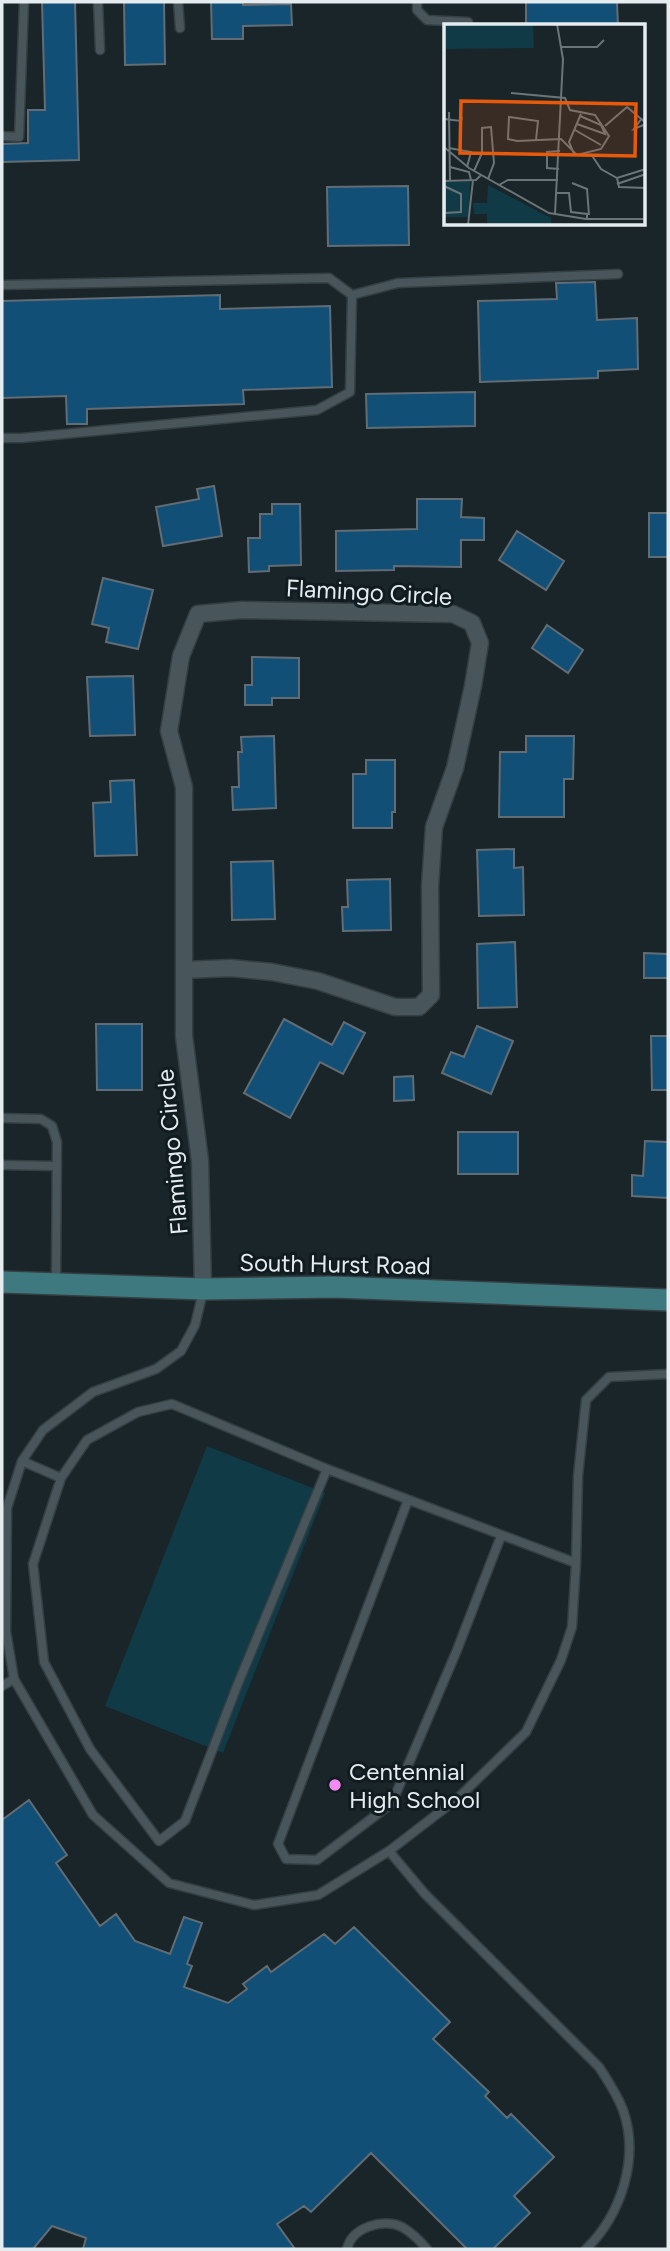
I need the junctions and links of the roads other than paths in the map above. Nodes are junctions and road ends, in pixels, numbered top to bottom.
1 (24, 2) edge
2 (98, 2) edge
3 (178, 2) edge
4 (416, 2) edge
5 (468, 22) dead end
6 (180, 28) dead end
7 (100, 50) dead end
8 (2, 136) edge
9 (618, 274) dead end
10 (2, 285) edge
11 (352, 295) junction
12 (2, 438) edge
13 (184, 970) junction
14 (2, 1118) edge
15 (2, 1165) edge
16 (57, 1166) junction
17 (2, 1282) edge
18 (56, 1284) junction
19 (203, 1289) junction
20 (668, 1300) edge
21 (668, 1374) edge
22 (22, 1461) junction
23 (327, 1469) junction
24 (61, 1478) junction
25 (408, 1500) junction
26 (501, 1536) junction
27 (576, 1563) junction
28 (14, 1679) junction
29 (2, 1686) edge
30 (389, 1851) junction
31 (347, 2249) edge
32 (427, 2249) edge
33 (586, 2249) edge

1 - 8 lane
2 - 7 lane
3 - 6 lane
4 - 5 lane
9 - 11 lane
10 - 11 lane
11 - 12 lane
13 - 13 street, Flamingo Circle
13 - 19 street, Flamingo Circle
14 - 16 lane
15 - 16 lane
16 - 18 lane
17 - 18 street, South Hurst Road
18 - 19 street, South Hurst Road
19 - 20 street, South Hurst Road
19 - 22 lane
21 - 27 lane
22 - 24 lane
22 - 28 lane
23 - 24 lane
23 - 24 lane
23 - 25 lane
25 - 26 lane
25 - 26 lane
26 - 27 lane
27 - 30 lane
28 - 29 lane
28 - 30 lane
30 - 33 lane
31 - 32 lane

